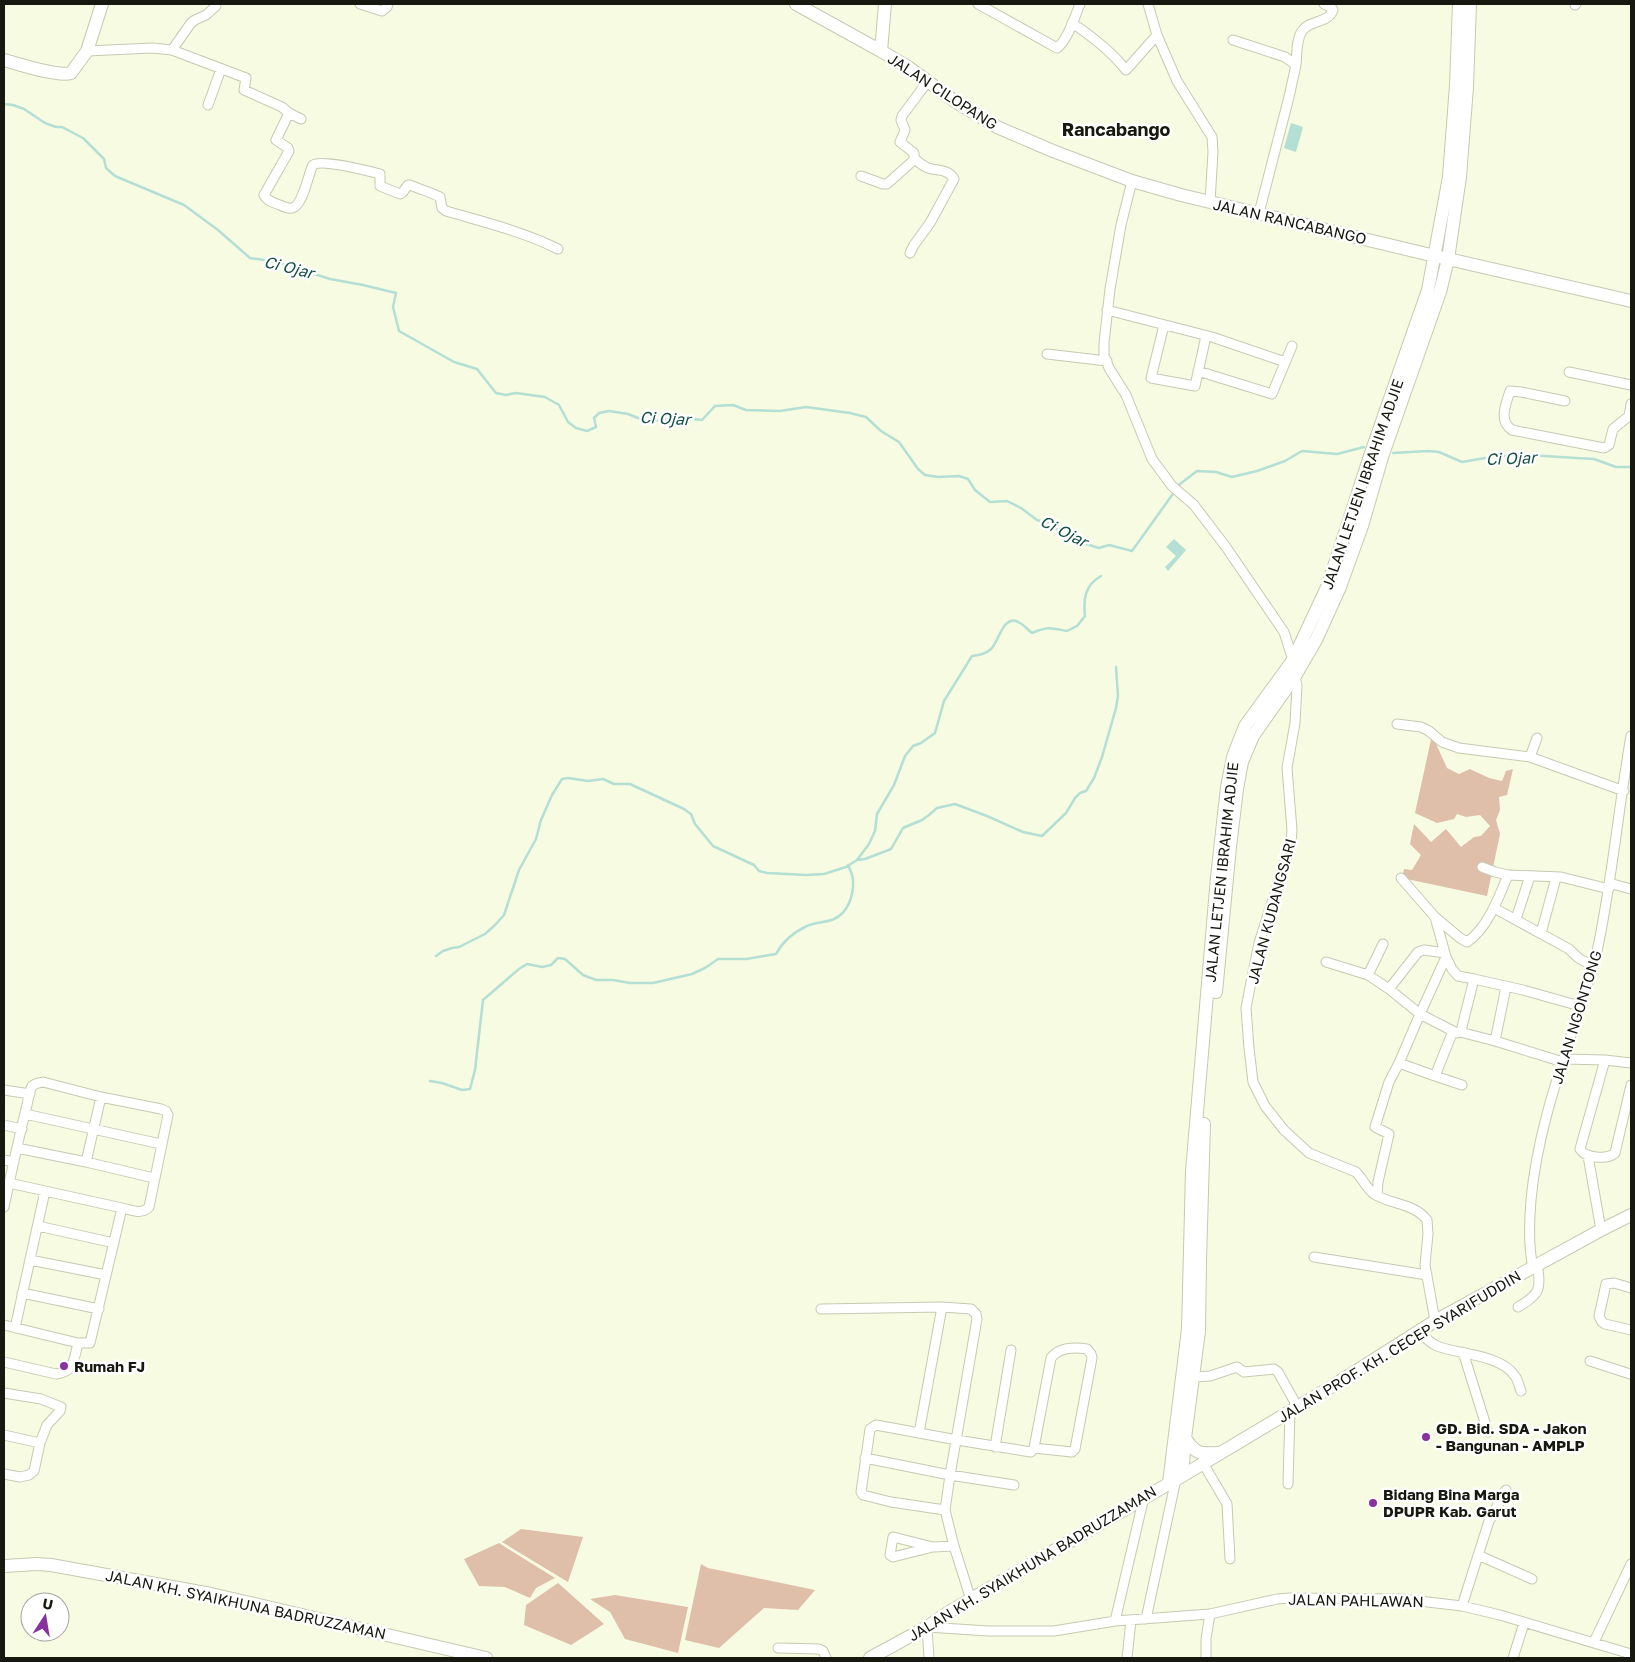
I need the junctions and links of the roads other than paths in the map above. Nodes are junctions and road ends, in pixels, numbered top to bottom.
1 (102, 4) edge
2 (360, 4) edge
3 (388, 4) edge
4 (796, 4) edge
5 (885, 4) edge
6 (978, 4) edge
7 (1080, 4) edge
8 (1148, 4) edge
9 (1324, 4) edge
10 (1459, 4) edge
11 (1470, 4) edge
12 (216, 6) dead end
13 (1072, 22) junction
14 (1157, 35) junction
15 (1233, 40) dead end
16 (172, 50) junction
17 (87, 51) junction
18 (881, 51) junction
19 (4, 60) edge
20 (1296, 65) junction
21 (222, 69) junction
22 (928, 81) junction
23 (1462, 86) junction
24 (208, 105) dead end
25 (289, 113) junction
26 (301, 119) dead end
27 (914, 159) junction
28 (861, 176) dead end
29 (1132, 180) junction
30 (1210, 202) junction
31 (1258, 213) junction
32 (558, 249) dead end
33 (910, 253) dead end
34 (1442, 258) junction
35 (1631, 300) edge
36 (1107, 310) junction
37 (1164, 325) junction
38 (1206, 336) junction
39 (1292, 346) dead end
40 (1047, 354) dead end
41 (1107, 361) junction
42 (1285, 362) junction
43 (1198, 371) junction
44 (1569, 372) dead end
45 (1631, 385) edge
46 (1565, 401) dead end
47 (1631, 404) edge
48 (1356, 524) junction
49 (1293, 660) junction
50 (1296, 676) junction
51 (1397, 724) dead end
52 (1631, 736) edge
53 (1537, 738) dead end
54 (1530, 757) junction
55 (1624, 791) junction
56 (1482, 867) dead end
57 (1508, 875) junction
58 (1530, 876) junction
59 (1223, 878) junction
60 (1402, 878) dead end
61 (1556, 878) junction
62 (1609, 886) junction
63 (1631, 889) edge
64 (1494, 908) junction
65 (1435, 917) junction
66 (1516, 919) junction
67 (1541, 933) junction
68 (1383, 944) dead end
69 (1446, 955) junction
70 (1326, 962) dead end
71 (1594, 965) junction
72 (1368, 975) junction
73 (1474, 980) junction
74 (1506, 987) junction
75 (1389, 990) junction
76 (1580, 1006) junction
77 (1420, 1014) junction
78 (1456, 1032) junction
79 (1495, 1041) junction
80 (1605, 1060) junction
81 (1564, 1061) junction
82 (1399, 1063) junction
83 (1631, 1063) edge
84 (1435, 1076) junction
85 (1462, 1085) dead end
86 (1631, 1085) edge
87 (4, 1090) edge
88 (30, 1094) junction
89 (101, 1097) junction
90 (25, 1114) junction
91 (4, 1125) edge
92 (22, 1129) junction
93 (94, 1129) junction
94 (162, 1144) junction
95 (17, 1148) junction
96 (1588, 1156) junction
97 (4, 1160) edge
98 (14, 1162) junction
99 (86, 1162) junction
100 (154, 1178) junction
101 (9, 1183) junction
102 (45, 1191) junction
103 (1377, 1196) junction
104 (4, 1207) edge
105 (122, 1208) junction
106 (1631, 1215) edge
107 (38, 1226) junction
108 (1601, 1230) junction
109 (114, 1243) junction
110 (1314, 1257) dead end
111 (30, 1260) junction
112 (1535, 1266) junction
113 (106, 1275) junction
114 (1426, 1276) junction
115 (1631, 1288) edge
116 (22, 1293) junction
117 (942, 1307) junction
118 (1518, 1307) dead end
119 (99, 1309) junction
120 (821, 1309) dead end
121 (1435, 1322) junction
122 (4, 1325) edge
123 (15, 1328) junction
124 (1631, 1330) edge
125 (1419, 1332) junction
126 (78, 1343) junction
127 (1011, 1350) dead end
128 (1463, 1352) junction
129 (1590, 1361) dead end
130 (4, 1362) edge
131 (1630, 1374) edge
132 (1193, 1377) junction
133 (1521, 1391) dead end
134 (4, 1393) edge
135 (1294, 1408) junction
136 (1488, 1432) dead end
137 (919, 1433) junction
138 (4, 1435) edge
139 (1185, 1438) junction
140 (957, 1440) junction
141 (40, 1443) junction
142 (995, 1446) junction
143 (1034, 1448) junction
144 (1220, 1452) junction
145 (866, 1458) junction
146 (1203, 1463) junction
147 (4, 1474) edge
148 (950, 1475) junction
149 (1176, 1479) junction
150 (1288, 1484) dead end
151 (1014, 1485) dead end
152 (1506, 1490) dead end
153 (1144, 1497) junction
154 (945, 1510) junction
155 (954, 1546) junction
156 (933, 1547) dead end
157 (1478, 1555) junction
158 (1230, 1559) dead end
159 (1631, 1564) edge
160 (4, 1566) edge
161 (1532, 1579) dead end
162 (1627, 1582) edge
163 (971, 1600) junction
164 (1462, 1606) junction
165 (1210, 1614) junction
166 (1146, 1619) junction
167 (1131, 1620) junction
168 (1115, 1621) junction
169 (1524, 1623) junction
170 (926, 1627) junction
171 (1594, 1642) junction
172 (778, 1648) dead end
173 (1631, 1654) edge
174 (466, 1656) edge
175 (486, 1658) edge
176 (826, 1658) edge
177 (870, 1658) edge
178 (929, 1658) edge
179 (1127, 1658) edge
180 (1206, 1658) edge
181 (1513, 1658) edge

1 - 17 street
2 - 3 street
4 - 18 street
5 - 18 street, JALAN CILOPANG
6 - 13 street
7 - 13 street
8 - 14 street
9 - 20 street
10 - 23 street, JALAN LETJEN IBRAHIM ADJIE
11 - 23 street, JALAN LETJEN IBRAHIM ADJIE
12 - 16 street
13 - 14 street
14 - 30 street
15 - 20 street
16 - 17 street
16 - 21 street
17 - 19 street
18 - 22 street, JALAN CILOPANG
20 - 31 street
21 - 24 street
21 - 25 street
22 - 27 street
22 - 29 street, JALAN CILOPANG
23 - 34 street, JALAN LETJEN IBRAHIM ADJIE
25 - 26 street
25 - 32 street
27 - 28 street
27 - 33 street
29 - 30 street, JALAN RANCABANGO
29 - 36 street
30 - 31 street, JALAN RANCABANGO
31 - 34 street, JALAN RANCABANGO
34 - 35 street, JALAN RANCABANGO
34 - 48 street, JALAN LETJEN IBRAHIM ADJIE
36 - 37 street
36 - 41 street
37 - 38 street
37 - 43 street
38 - 42 street
38 - 43 street
39 - 42 street
40 - 41 street
41 - 49 street
42 - 43 street
44 - 45 street
46 - 47 street
48 - 49 street, JALAN LETJEN IBRAHIM ADJIE
48 - 50 street, JALAN LETJEN IBRAHIM ADJIE
49 - 59 street, JALAN LETJEN IBRAHIM ADJIE
50 - 59 street, JALAN LETJEN IBRAHIM ADJIE
50 - 103 street, JALAN KUDANGSARI
51 - 54 street
52 - 55 street, JALAN NGONTONG
53 - 54 street
54 - 55 street
55 - 62 street, JALAN NGONTONG
56 - 57 street
57 - 58 street
57 - 64 street
58 - 61 street
58 - 66 street
59 - 132 street, JALAN LETJEN IBRAHIM ADJIE
59 - 149 street, JALAN LETJEN IBRAHIM ADJIE
60 - 65 street
61 - 62 street
61 - 67 street
62 - 63 street
62 - 71 street, JALAN NGONTONG
64 - 65 street
64 - 66 street
65 - 69 street
66 - 67 street
67 - 71 street
68 - 72 street
69 - 73 street
69 - 75 street
69 - 77 street
70 - 72 street
71 - 76 street, JALAN NGONTONG
72 - 75 street
73 - 74 street
73 - 78 street
74 - 76 street
74 - 79 street
75 - 77 street
76 - 81 street, JALAN NGONTONG
77 - 78 street
77 - 82 street
78 - 79 street
78 - 84 street
79 - 81 street
80 - 81 street
80 - 83 street
80 - 96 street
81 - 112 street, JALAN NGONTONG
82 - 84 street
82 - 103 street
84 - 85 street
86 - 96 street
87 - 88 street
88 - 89 street
88 - 90 street
89 - 93 street
89 - 94 street
90 - 92 street
90 - 93 street
91 - 92 street
92 - 95 street
93 - 94 street
93 - 99 street
94 - 100 street
95 - 98 street
95 - 99 street
96 - 108 street
97 - 98 street
98 - 101 street
99 - 100 street
100 - 105 street
101 - 102 street
101 - 104 street
102 - 105 street
102 - 107 street
103 - 114 street
105 - 109 street
106 - 108 street, JALAN PROF. KH. CECEP SYARIFUDDIN
107 - 109 street
107 - 111 street
108 - 112 street, JALAN PROF. KH. CECEP SYARIFUDDIN
109 - 113 street
110 - 114 street
111 - 113 street
111 - 116 street
112 - 118 street, JALAN NGONTONG
112 - 121 street, JALAN PROF. KH. CECEP SYARIFUDDIN
113 - 119 street
114 - 121 street
115 - 124 street
116 - 119 street
116 - 123 street
117 - 120 street
117 - 137 street
117 - 140 street
119 - 126 street
121 - 125 street, JALAN PROF. KH. CECEP SYARIFUDDIN
122 - 123 street
123 - 126 street
125 - 128 street
125 - 135 street, JALAN PROF. KH. CECEP SYARIFUDDIN
126 - 130 street
127 - 142 street
128 - 133 street
128 - 136 street
129 - 131 street
132 - 135 street
132 - 139 street, JALAN LETJEN IBRAHIM ADJIE
134 - 141 street
135 - 144 street, JALAN PROF. KH. CECEP SYARIFUDDIN
135 - 150 street
137 - 140 street
137 - 145 street
138 - 141 street
139 - 144 street
139 - 149 street, JALAN LETJEN IBRAHIM ADJIE
140 - 142 street
140 - 148 street
141 - 147 street
142 - 143 street
143 - 143 street
144 - 146 street, JALAN PROF. KH. CECEP SYARIFUDDIN
145 - 148 street
145 - 154 street
146 - 149 street, JALAN PROF. KH. CECEP SYARIFUDDIN
146 - 158 street
148 - 151 street
148 - 154 street
149 - 153 street, JALAN KH. SYAIKHUNA BADRUZZAMAN
149 - 166 street
152 - 157 street
153 - 163 street, JALAN KH. SYAIKHUNA BADRUZZAMAN
153 - 168 street
154 - 155 street
155 - 156 street
155 - 163 street
157 - 161 street
157 - 164 street
159 - 162 street
160 - 174 street, JALAN KH. SYAIKHUNA BADRUZZAMAN
162 - 171 street
163 - 170 street, JALAN KH. SYAIKHUNA BADRUZZAMAN
164 - 165 street, JALAN PAHLAWAN
164 - 169 street, JALAN PAHLAWAN
165 - 166 street, JALAN PAHLAWAN
165 - 180 street
166 - 167 street, JALAN PAHLAWAN
167 - 168 street, JALAN PAHLAWAN
167 - 179 street
168 - 170 street, JALAN PAHLAWAN
169 - 171 street, JALAN PAHLAWAN
169 - 181 street
170 - 177 street, JALAN KH. SYAIKHUNA BADRUZZAMAN
170 - 178 street
171 - 173 street, JALAN PAHLAWAN
172 - 176 street
174 - 175 street, JALAN KH. SYAIKHUNA BADRUZZAMAN

